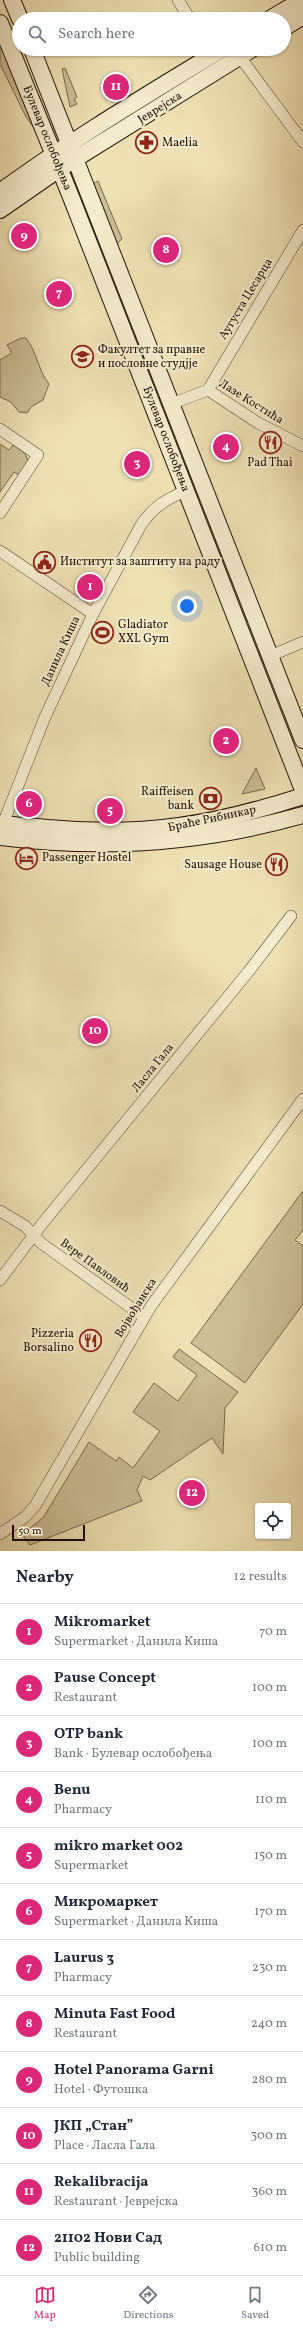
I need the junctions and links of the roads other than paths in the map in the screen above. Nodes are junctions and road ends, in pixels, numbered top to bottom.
1 (12, 0) edge
2 (178, 0) edge
3 (302, 0) edge
4 (17, 12) edge
5 (186, 12) edge
6 (282, 12) edge
7 (303, 16) edge
8 (0, 23) edge
9 (291, 24) edge
10 (12, 48) edge
11 (16, 56) edge
12 (34, 56) edge
13 (206, 56) edge
14 (241, 56) edge
15 (248, 56) edge
16 (303, 142) edge
17 (61, 148) junction
18 (67, 164) junction
19 (0, 192) edge
20 (0, 210) edge
21 (303, 230) edge
22 (208, 390) junction
23 (171, 404) junction
24 (0, 429) edge
25 (303, 446) edge
26 (186, 491) junction
27 (0, 513) edge
28 (0, 551) edge
29 (93, 614) junction
30 (303, 642) edge
31 (270, 656) junction
32 (303, 740) edge
33 (303, 790) edge
34 (303, 796) edge
35 (303, 815) edge
36 (1, 828) edge
37 (291, 916) dead end
38 (303, 1098) edge
39 (0, 1211) edge
40 (33, 1235) junction
41 (0, 1280) edge
42 (144, 1317) junction
43 (0, 1534) edge

1 - 4 main road
2 - 5 street
3 - 6 main road
7 - 9 main road
8 - 10 main road, Булевар ослобођења
11 - 17 main road, Булевар ослобођења
12 - 17 main road, Булевар ослобођења
13 - 17 main road, Јеврејска
14 - 18 main road, Јеврејска
15 - 16 street
17 - 18 main road, Булевар ослобођења
17 - 19 main road, Јеврејска
18 - 20 main road, Јеврејска
18 - 23 main road, Булевар ослобођења
18 - 26 main road, Булевар ослобођења
21 - 22 street, Аугуста Цесарца
22 - 23 street
22 - 25 street, Лазе Костића
23 - 31 main road, Булевар ослобођења
24 - 27 street
26 - 29 street, Данила Киша
26 - 33 main road, Булевар ослобођења
28 - 29 street
29 - 36 street, Данила Киша
30 - 31 street
31 - 32 main road, Булевар ослобођења
34 - 36 main road, Браће Рибникар
35 - 36 main road, Браће Рибникар
37 - 40 street, Ласла Гала
38 - 42 street, Војвођанска
39 - 40 street, Вере Павловић
40 - 41 street, Ласла Гала
40 - 42 street, Вере Павловић
42 - 43 street, Војвођанска

